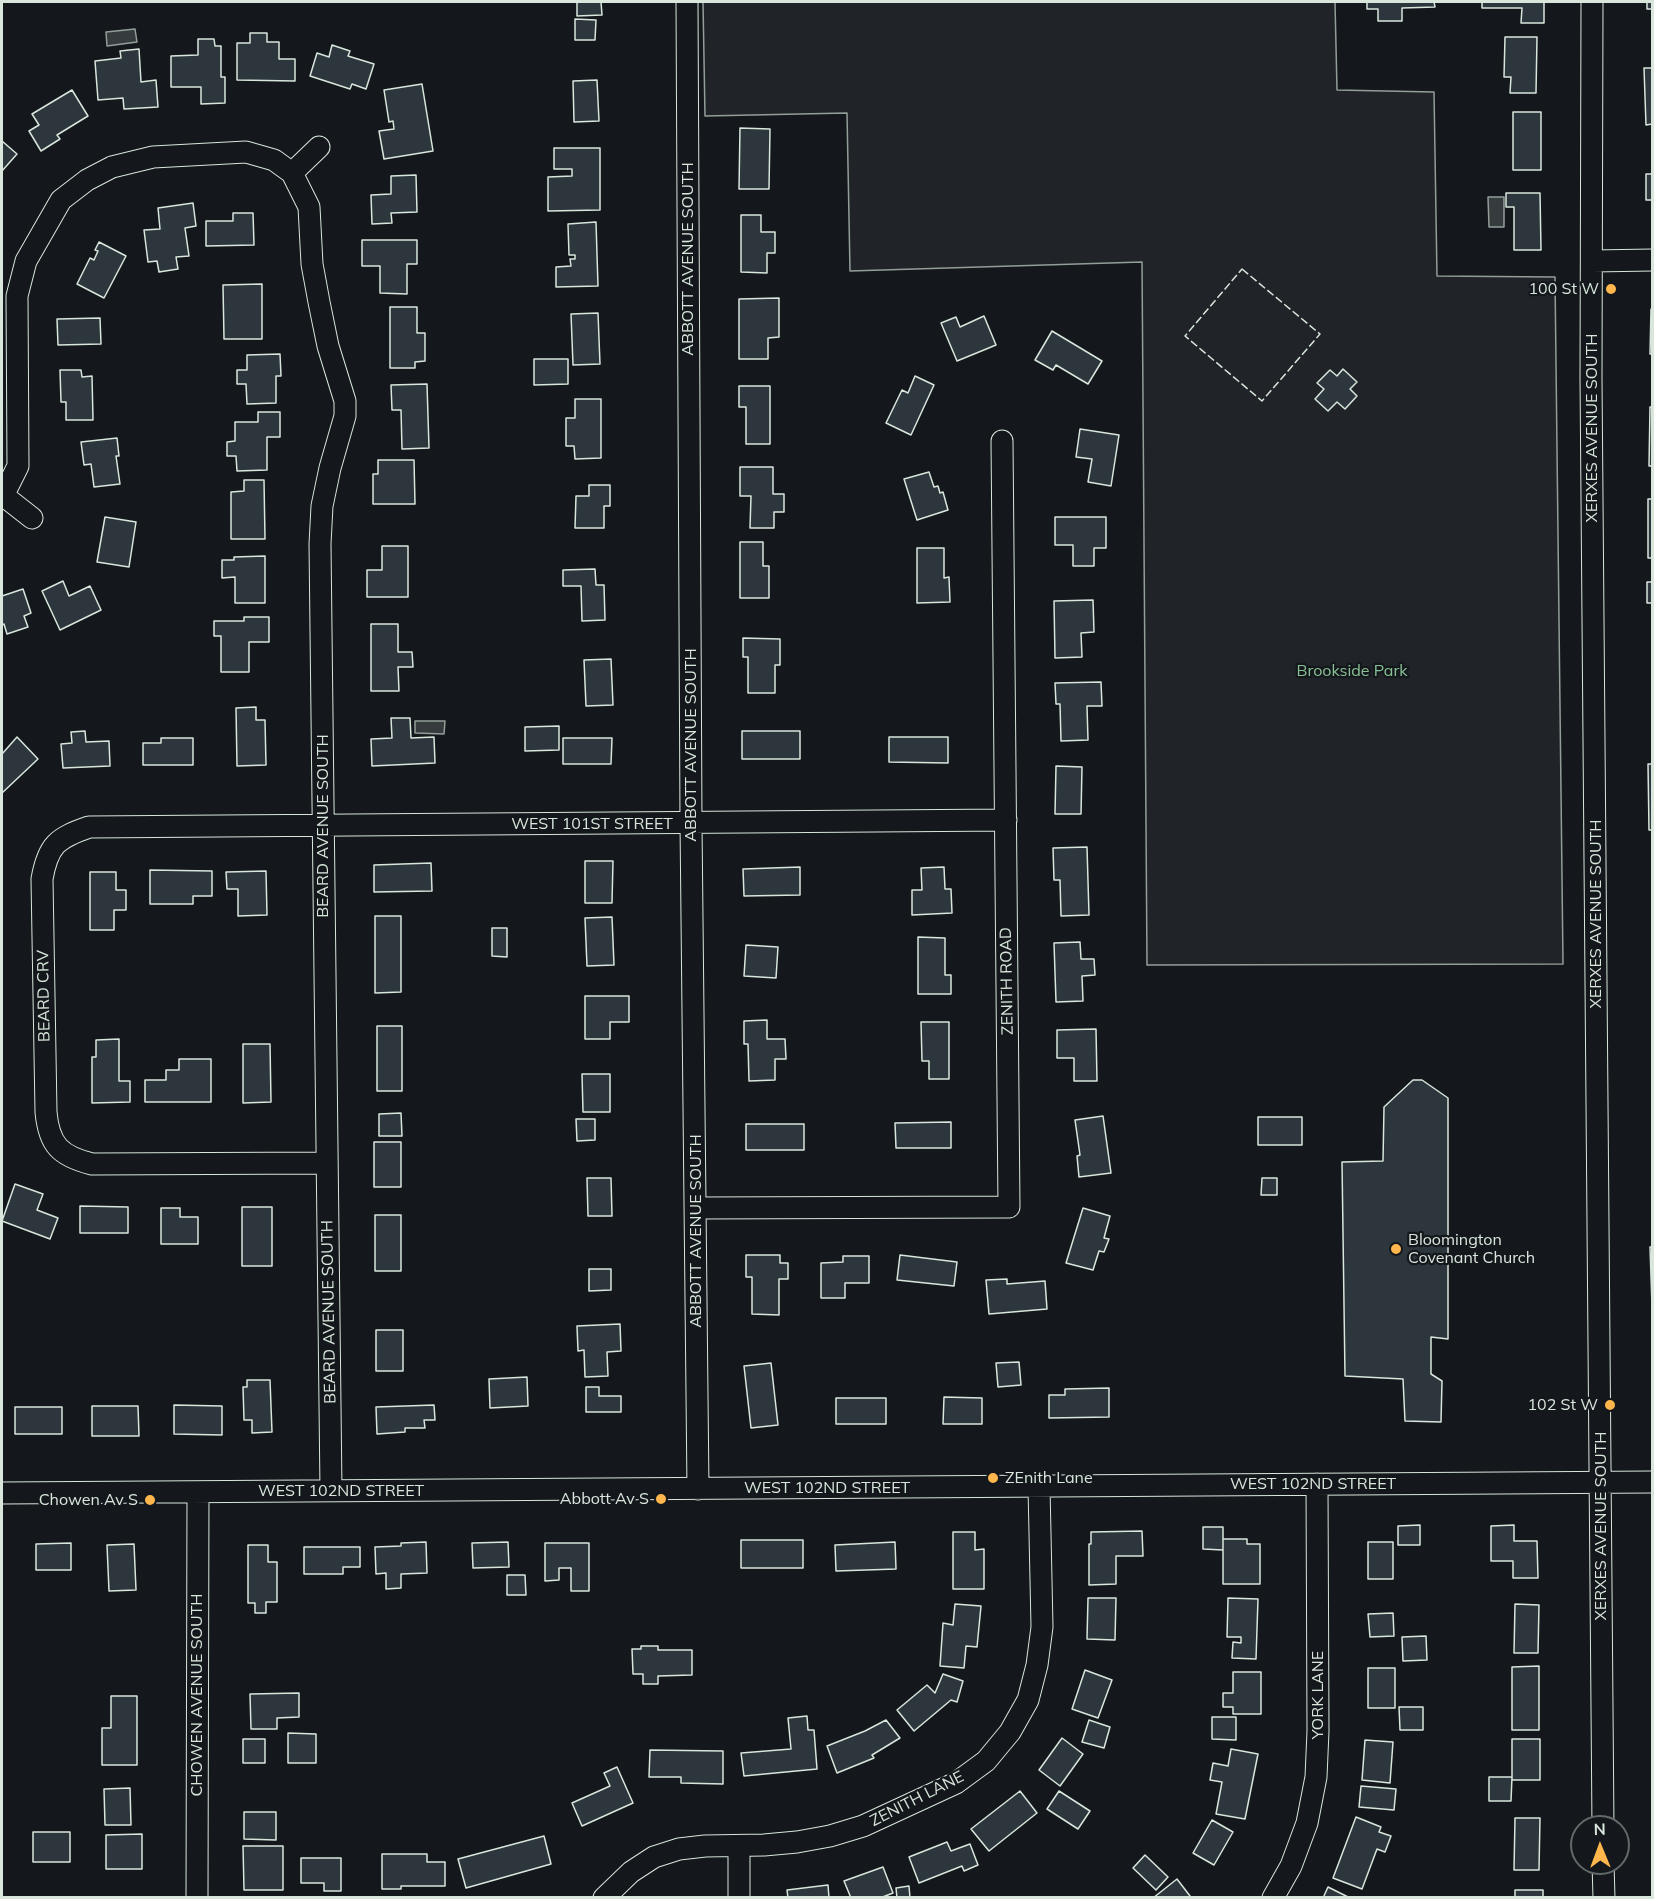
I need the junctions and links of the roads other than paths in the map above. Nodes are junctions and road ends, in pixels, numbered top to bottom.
1 (687, 2) edge
2 (1592, 2) edge
3 (319, 147) dead end
4 (292, 173) junction
5 (1653, 260) edge
6 (1593, 261) junction
7 (1002, 441) dead end
8 (3, 497) edge
9 (32, 518) dead end
10 (1006, 820) junction
11 (691, 823) junction
12 (323, 826) junction
13 (327, 1163) junction
14 (696, 1208) junction
15 (1653, 1482) edge
16 (1600, 1483) junction
17 (1317, 1484) junction
18 (1039, 1487) junction
19 (698, 1489) junction
20 (331, 1491) junction
21 (198, 1492) junction
22 (2, 1493) edge
23 (1603, 1815) edge
24 (739, 1846) junction
25 (1603, 1875) edge
26 (197, 1898) edge
27 (604, 1898) edge
28 (739, 1898) edge
29 (1273, 1898) edge
30 (1604, 1898) edge

1 - 11 street, ABBOTT AVENUE SOUTH
2 - 6 street, XERXES AVENUE SOUTH
3 - 4 street
4 - 8 street
4 - 12 street, BEARD AVENUE SOUTH
5 - 6 street
6 - 16 street, XERXES AVENUE SOUTH
7 - 10 street, ZENITH ROAD
8 - 9 street
10 - 11 street, WEST 101ST STREET
10 - 14 street, ZENITH ROAD
11 - 12 street, WEST 101ST STREET
11 - 14 street, ABBOTT AVENUE SOUTH
12 - 13 street, BEARD AVENUE SOUTH
12 - 13 street, BEARD CRV
13 - 20 street, BEARD AVENUE SOUTH
14 - 19 street, ABBOTT AVENUE SOUTH
15 - 16 street, WEST 102ND STREET
16 - 17 street, WEST 102ND STREET
16 - 23 street, XERXES AVENUE SOUTH
17 - 18 street, WEST 102ND STREET
17 - 29 street, YORK LANE
18 - 19 street, WEST 102ND STREET
18 - 24 street, ZENITH LANE
19 - 20 street, WEST 102ND STREET
20 - 21 street, WEST 102ND STREET
21 - 22 street, WEST 102ND STREET
21 - 26 street, CHOWEN AVENUE SOUTH
24 - 27 street, ZENITH LANE
24 - 28 street
25 - 30 street

